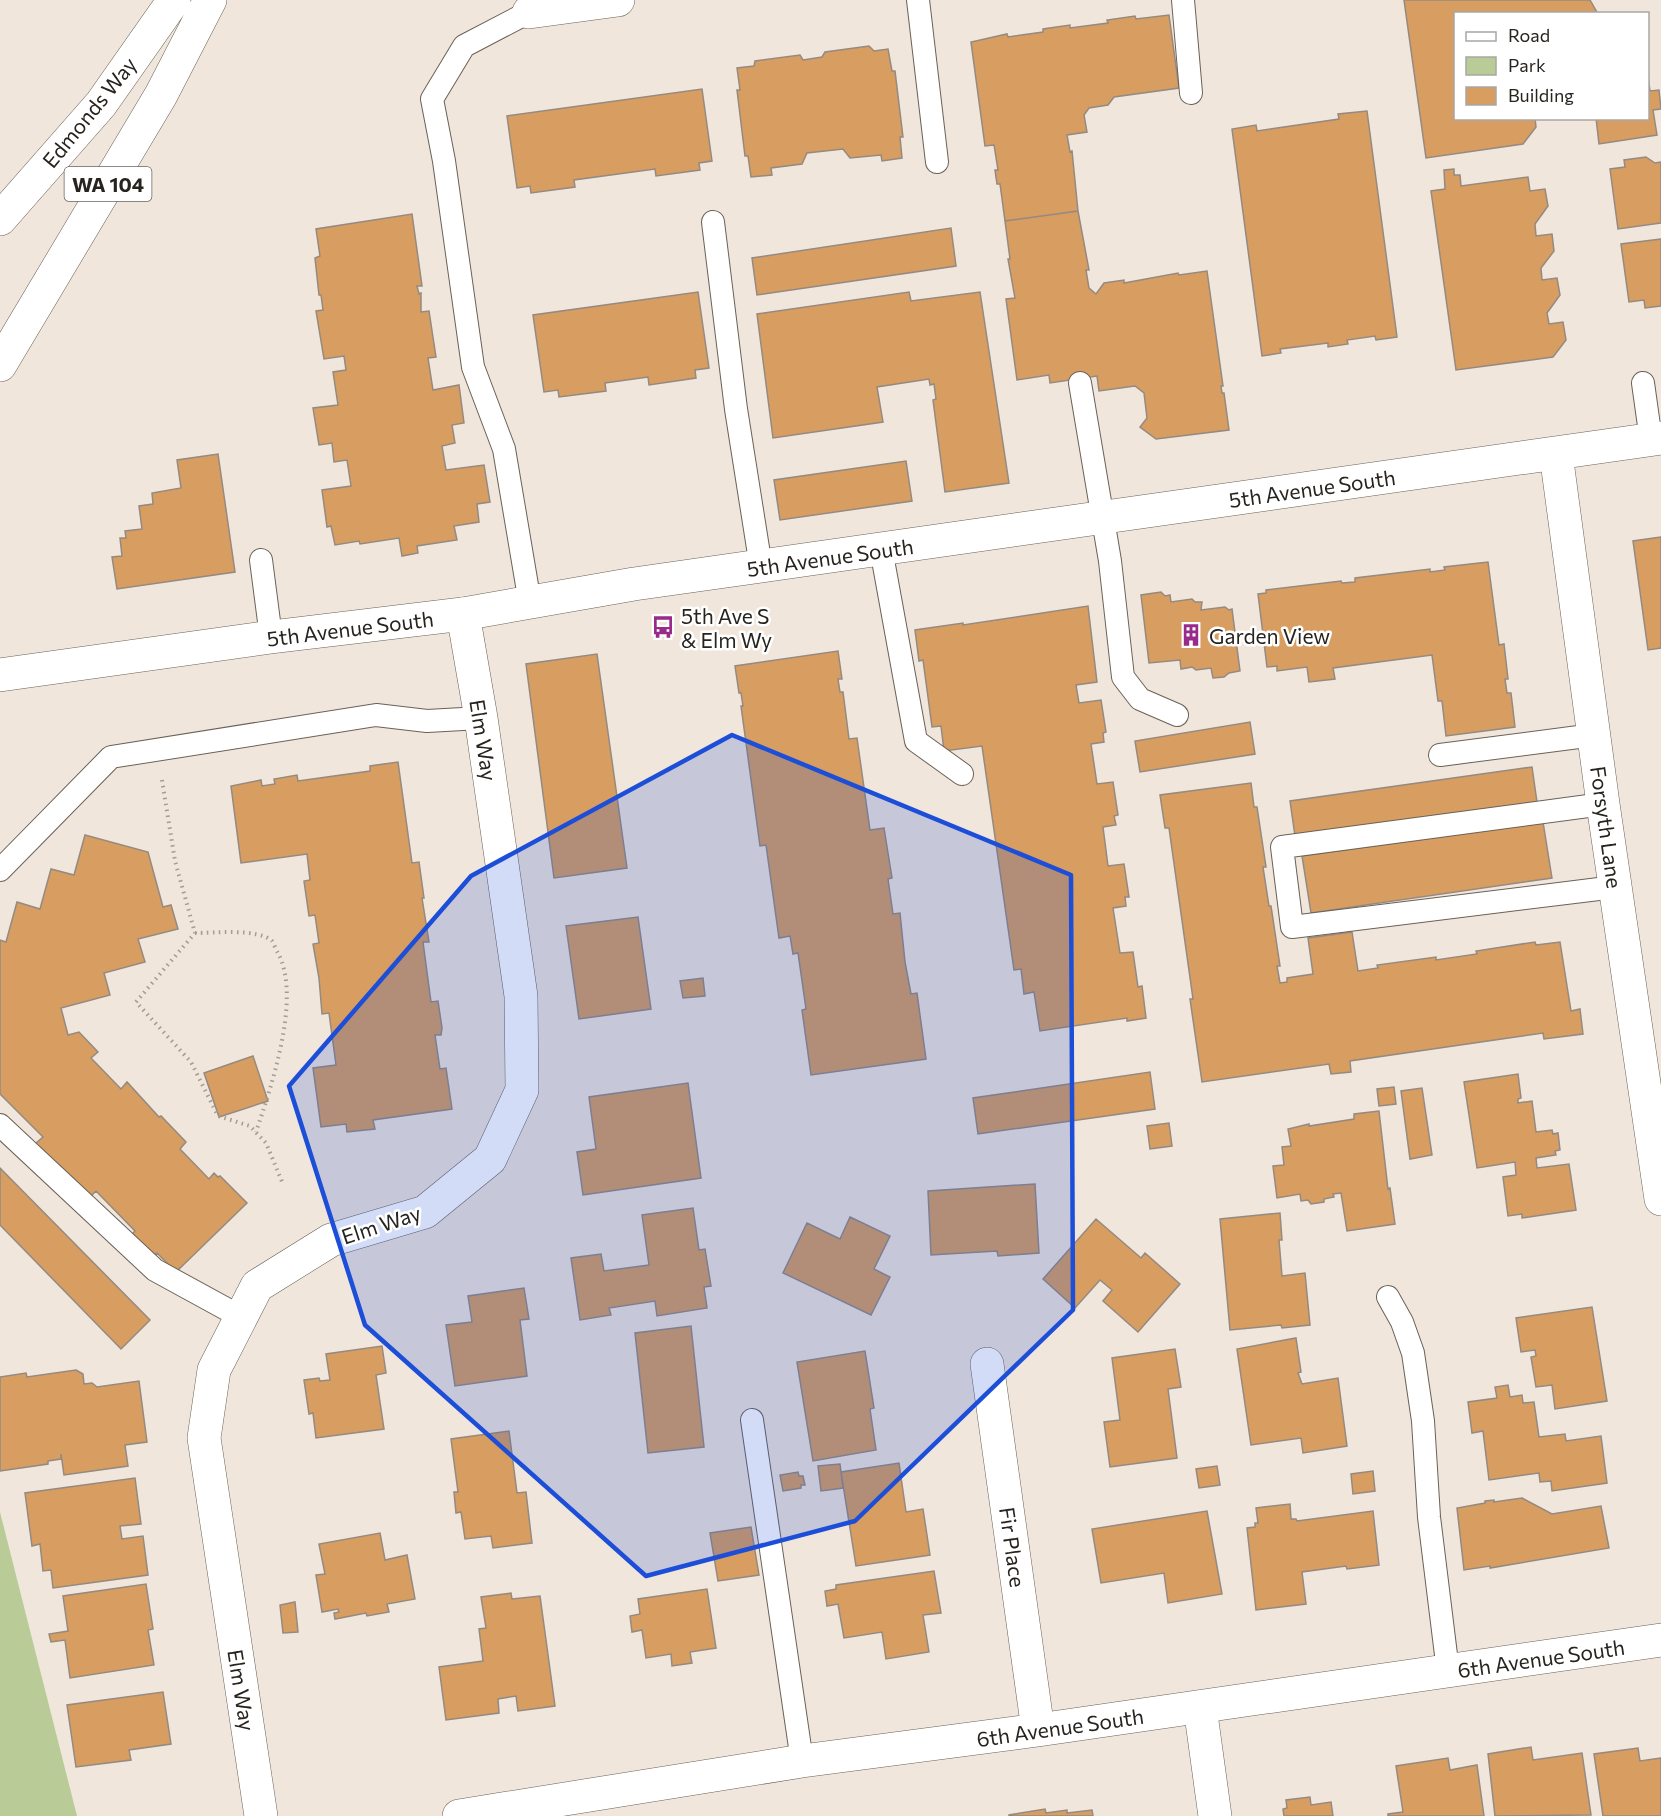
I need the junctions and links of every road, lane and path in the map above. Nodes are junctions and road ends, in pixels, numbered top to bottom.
1 (174, 0) edge
2 (210, 0) edge
3 (618, 0) edge
4 (918, 0) edge
5 (1183, 0) edge
6 (529, 12) joint
7 (1191, 93) dead end
8 (937, 162) dead end
9 (0, 219) edge
10 (713, 222) dead end
11 (0, 365) edge
12 (1080, 383) dead end
13 (1643, 383) dead end
14 (1656, 439) edge
15 (1556, 454) junction
16 (1103, 518) junction
17 (881, 549) junction
18 (261, 560) dead end
19 (761, 567) junction
20 (530, 603) junction
21 (463, 614) junction
22 (271, 637) junction
23 (0, 675) edge
24 (1177, 715) dead end
25 (481, 718) junction
26 (1594, 735) junction
27 (157, 750) junction
28 (1440, 755) dead end
29 (962, 774) dead end
30 (1603, 804) junction
31 (0, 870) edge
32 (1615, 887) junction
33 (195, 933) junction
34 (0, 1125) edge
35 (256, 1132) junction
36 (283, 1184) dead end
37 (1661, 1199) edge
38 (1388, 1297) dead end
39 (241, 1317) junction
40 (987, 1364) dead end
41 (752, 1420) dead end
42 (1661, 1640) edge
43 (1448, 1671) junction
44 (1200, 1707) junction
45 (1038, 1730) junction
46 (802, 1761) junction
47 (261, 1816) edge
48 (459, 1816) edge
49 (1215, 1816) edge

1 - 9 street, Edmonds Way / WA 104
2 - 11 street, Edmonds Way / WA 104
3 - 6 street
4 - 8 lane
5 - 7 lane
6 - 20 lane
10 - 19 lane
12 - 16 lane
13 - 14 lane
14 - 15 street, 5th Avenue South
15 - 16 street, 5th Avenue South
15 - 26 street, Forsyth Lane
16 - 17 street, 5th Avenue South
16 - 24 lane
17 - 19 street, 5th Avenue South
17 - 29 lane
18 - 22 lane
19 - 20 street, 5th Avenue South
20 - 21 street, 5th Avenue South
21 - 22 street, 5th Avenue South
21 - 25 street, Elm Way
22 - 23 street, 5th Avenue South
25 - 27 lane
25 - 39 street, Elm Way
26 - 28 lane
26 - 30 street, Forsyth Lane
27 - 31 lane
27 - 33 path
30 - 32 street, Forsyth Lane
30 - 32 lane
32 - 37 street, Forsyth Lane
33 - 35 path
33 - 35 path
34 - 39 lane
35 - 36 path
38 - 43 lane
39 - 47 street, Elm Way
40 - 45 street, Fir Place
41 - 46 lane
42 - 43 street, 6th Avenue South
43 - 44 street, 6th Avenue South
44 - 45 street, 6th Avenue South
44 - 49 street
45 - 46 street, 6th Avenue South
46 - 48 street, 6th Avenue South

